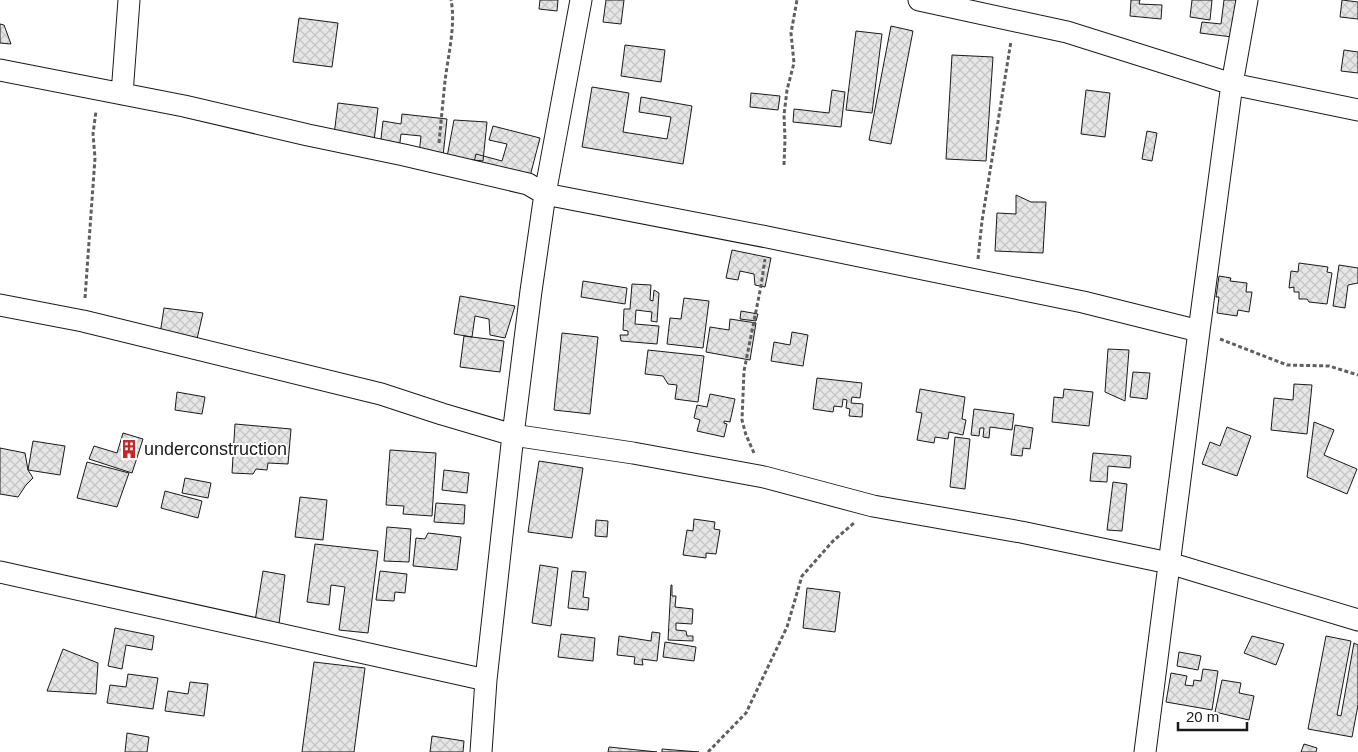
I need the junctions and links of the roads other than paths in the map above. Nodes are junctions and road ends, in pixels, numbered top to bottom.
1 (129, 0) edge
2 (581, 0) edge
3 (919, 0) edge
4 (1247, 0) edge
5 (0, 70) edge
6 (1232, 84) junction
7 (112, 93) junction
8 (1358, 110) edge
9 (545, 194) junction
10 (0, 305) edge
11 (1198, 331) junction
12 (513, 435) junction
13 (1169, 563) junction
14 (0, 572) edge
15 (1358, 620) edge
16 (486, 680) junction
17 (481, 752) edge
18 (1145, 752) edge

1 - 7 street
2 - 9 street
3 - 6 street
4 - 6 street
5 - 7 street
6 - 8 street
6 - 11 street
7 - 9 street
9 - 11 street
9 - 12 street
10 - 12 street
11 - 13 street
12 - 13 street
12 - 16 street
13 - 15 street
13 - 18 street
14 - 16 street
16 - 17 street

